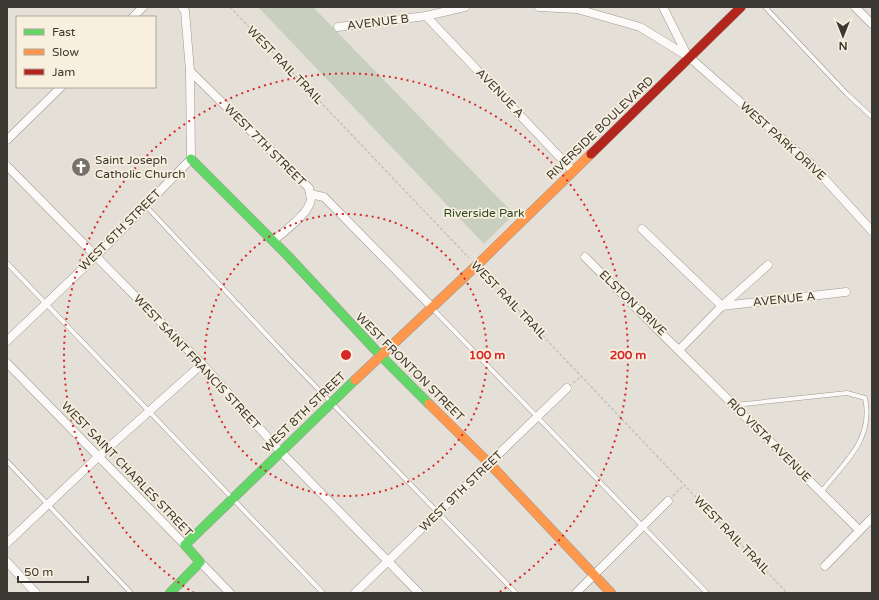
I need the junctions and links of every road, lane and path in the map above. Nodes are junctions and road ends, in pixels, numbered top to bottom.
1 (143, 7) edge
2 (182, 7) edge
3 (230, 7) edge
4 (465, 7) edge
5 (539, 7) edge
6 (663, 7) edge
7 (741, 7) edge
8 (765, 7) edge
9 (855, 7) edge
10 (134, 16) edge
11 (426, 16) junction
12 (872, 24) edge
13 (338, 27) dead end
14 (689, 57) junction
15 (190, 71) junction
16 (60, 88) edge
17 (872, 116) edge
18 (7, 140) edge
19 (192, 159) junction
20 (7, 166) edge
21 (574, 171) junction
22 (310, 194) junction
23 (145, 206) junction
24 (642, 228) dead end
25 (872, 231) edge
26 (273, 241) junction
27 (97, 255) junction
28 (586, 257) dead end
29 (7, 263) edge
30 (768, 265) dead end
31 (476, 266) junction
32 (846, 292) dead end
33 (46, 304) junction
34 (722, 306) junction
35 (432, 307) junction
36 (7, 341) edge
37 (680, 349) junction
38 (381, 356) junction
39 (7, 363) edge
40 (202, 364) junction
41 (567, 388) dead end
42 (332, 402) junction
43 (735, 405) junction
44 (150, 411) junction
45 (537, 418) junction
46 (280, 451) junction
47 (98, 457) junction
48 (7, 461) edge
49 (489, 463) junction
50 (684, 484) junction
51 (821, 492) junction
52 (233, 498) junction
53 (668, 501) joint
54 (48, 504) junction
55 (438, 513) junction
56 (872, 518) edge
57 (642, 527) junction
58 (859, 530) junction
59 (7, 543) edge
60 (185, 545) junction
61 (7, 562) edge
62 (200, 562) junction
63 (388, 562) junction
64 (825, 566) dead end
65 (593, 576) junction
66 (36, 593) edge
67 (132, 593) edge
68 (170, 593) edge
69 (230, 593) edge
70 (323, 593) edge
71 (355, 593) edge
72 (419, 593) edge
73 (516, 593) edge
74 (576, 593) edge
75 (611, 593) edge
76 (707, 593) edge
77 (787, 593) edge

1 - 10 street
2 - 15 street
3 - 31 path, WEST RAIL TRAIL
4 - 11 street, AVENUE B
5 - 14 street
6 - 14 street
7 - 14 street, RIVERSIDE BOULEVARD
8 - 17 lane
9 - 12 street
11 - 13 street, AVENUE B
11 - 21 street, AVENUE A
14 - 21 street, RIVERSIDE BOULEVARD
14 - 25 street, WEST PARK DRIVE
15 - 19 street
15 - 22 street, WEST 7TH STREET
16 - 18 street
19 - 23 street, WEST 6TH STREET
19 - 26 street, WEST FRONTON STREET
20 - 27 street, WEST SAINT FRANCIS STREET
21 - 31 street, RIVERSIDE BOULEVARD
22 - 26 street, WEST 7TH STREET
22 - 35 street
23 - 27 street, WEST 6TH STREET
23 - 42 lane
24 - 34 street
26 - 38 street, WEST FRONTON STREET
27 - 33 street, WEST 6TH STREET
27 - 40 street, WEST SAINT FRANCIS STREET
28 - 37 street, ELSTON DRIVE
29 - 33 lane
30 - 34 street, AVENUE A
31 - 35 street, WEST 8TH STREET
31 - 50 path, WEST RAIL TRAIL
32 - 34 street, AVENUE A
33 - 36 street, WEST 6TH STREET
33 - 44 lane
34 - 37 street, AVENUE A
35 - 38 street, WEST 8TH STREET
35 - 45 lane
37 - 43 street, RIO VISTA AVENUE
38 - 42 street, WEST 8TH STREET
38 - 49 street, WEST FRONTON STREET
39 - 47 street, WEST SAINT CHARLES STREET
40 - 44 street
40 - 46 street, WEST SAINT FRANCIS STREET
41 - 45 street, WEST 9TH STREET
42 - 46 street, WEST 8TH STREET
42 - 55 lane
43 - 51 street, RIO VISTA AVENUE
43 - 51 lane
44 - 47 street
44 - 52 lane
45 - 49 street, WEST 9TH STREET
45 - 57 lane
46 - 52 street, WEST 8TH STREET
46 - 63 street, WEST SAINT FRANCIS STREET
47 - 54 street
47 - 60 street, WEST SAINT CHARLES STREET
48 - 54 lane
49 - 55 street, WEST 9TH STREET
49 - 65 street, WEST FRONTON STREET
50 - 53 path
50 - 77 path, WEST RAIL TRAIL
51 - 58 street, RIO VISTA AVENUE
52 - 60 street, WEST 8TH STREET
52 - 70 lane
53 - 57 street
54 - 59 street
54 - 67 lane
55 - 63 street, WEST 9TH STREET
55 - 73 lane
56 - 58 street
57 - 65 street
57 - 76 lane
58 - 64 street
60 - 62 street, WEST SAINT CHARLES STREET
61 - 66 street
62 - 68 street
62 - 69 street, WEST SAINT CHARLES STREET
63 - 71 street, WEST 9TH STREET
63 - 72 street, WEST SAINT FRANCIS STREET
65 - 74 street
65 - 75 street, WEST FRONTON STREET

